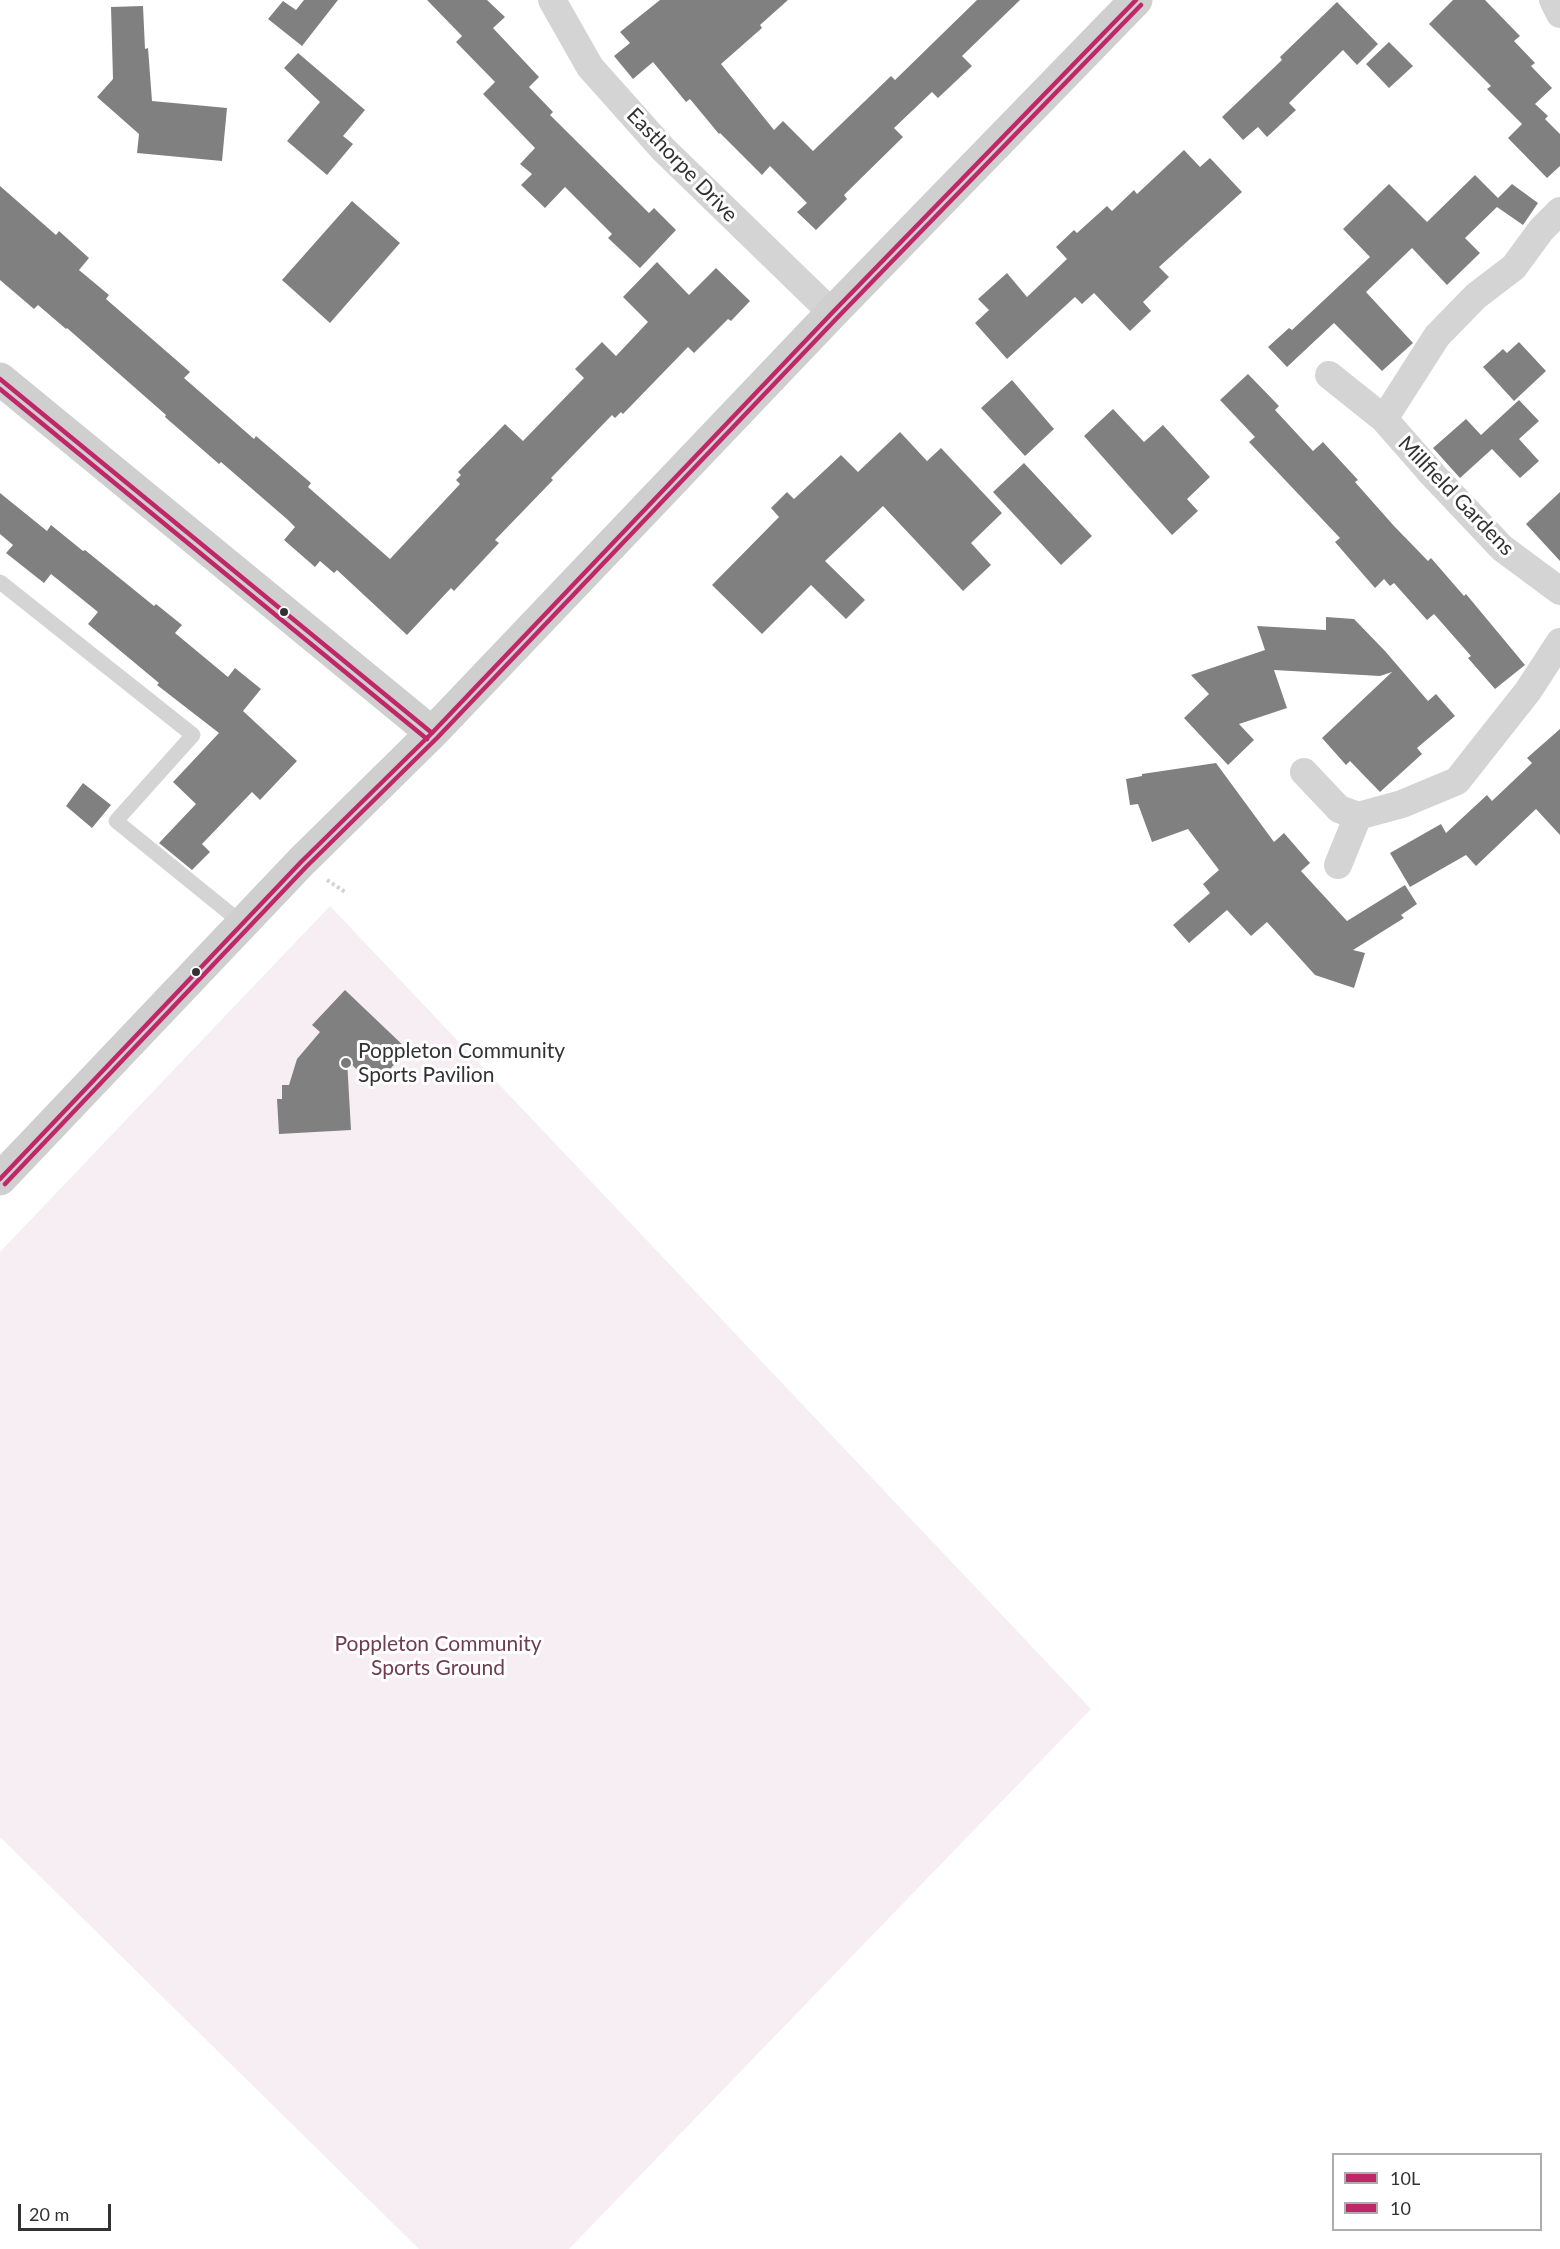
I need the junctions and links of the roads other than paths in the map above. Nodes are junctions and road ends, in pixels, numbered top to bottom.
1 (552, 0) edge
2 (1136, 0) edge
3 (1553, 0) edge
4 (1560, 14) edge
5 (1560, 211) edge
6 (832, 313) junction
7 (1329, 375) dead end
8 (0, 379) edge
9 (1384, 419) junction
10 (0, 582) edge
11 (1560, 591) edge
12 (1560, 642) edge
13 (432, 733) junction
14 (1304, 772) dead end
15 (1358, 816) junction
16 (1338, 865) dead end
17 (243, 924) junction
18 (0, 1179) edge

1 - 6 street, Easthorpe Drive
2 - 6 street
3 - 4 street
5 - 9 street, Millfield Gardens
6 - 13 street
7 - 9 street, Millfield Gardens
8 - 13 street
9 - 11 street, Millfield Gardens
10 - 17 lane
12 - 15 street
13 - 17 street
14 - 15 street
15 - 16 street
17 - 18 street

